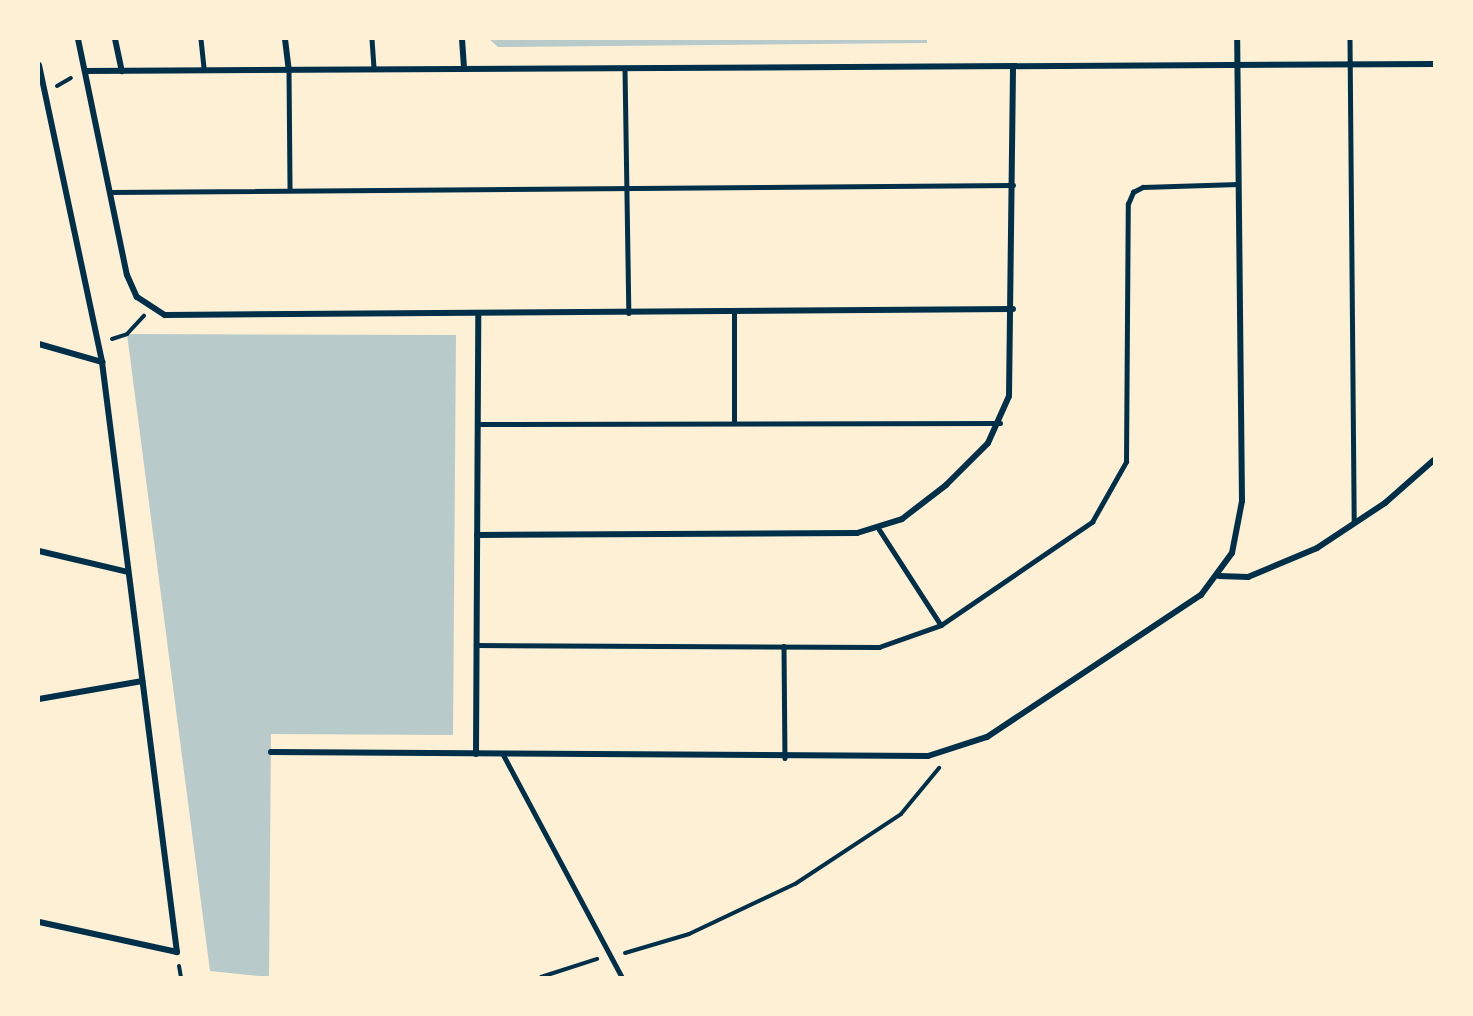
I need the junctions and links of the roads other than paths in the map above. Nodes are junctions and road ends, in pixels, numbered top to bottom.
1 (78, 39) edge
2 (116, 39) edge
3 (201, 39) edge
4 (285, 39) edge
5 (372, 39) edge
6 (462, 39) edge
7 (1237, 39) edge
8 (1350, 39) edge
9 (1350, 64) junction
10 (1434, 64) edge
11 (39, 65) edge
12 (1237, 65) junction
13 (1013, 66) junction
14 (625, 68) junction
15 (374, 69) junction
16 (464, 69) junction
17 (204, 70) junction
18 (289, 70) junction
19 (85, 71) junction
20 (122, 71) junction
21 (1238, 184) junction
22 (1013, 185) junction
23 (627, 188) junction
24 (290, 190) junction
25 (110, 192) junction
26 (1013, 309) junction
27 (734, 312) junction
28 (629, 313) junction
29 (478, 314) junction
30 (39, 344) edge
31 (102, 362) junction
32 (734, 423) junction
33 (1000, 423) junction
34 (478, 424) junction
35 (1434, 460) edge
36 (1354, 521) junction
37 (879, 529) junction
38 (477, 535) junction
39 (39, 551) edge
40 (128, 572) junction
41 (1218, 576) junction
42 (941, 625) junction
43 (476, 645) junction
44 (784, 646) junction
45 (142, 681) junction
46 (39, 699) edge
47 (271, 752) dead end
48 (476, 754) junction
49 (503, 754) junction
50 (784, 758) junction
51 (39, 922) edge
52 (622, 977) edge

1 - 19 street
2 - 20 street
3 - 17 lane
4 - 18 street
5 - 15 lane
6 - 16 street
7 - 12 street
8 - 9 lane
9 - 10 street
9 - 12 street
9 - 36 lane
11 - 31 street
12 - 13 street
12 - 21 street
13 - 14 street
13 - 22 street
14 - 16 street
14 - 23 lane
15 - 16 street
15 - 18 street
17 - 18 street
17 - 20 street
18 - 24 lane
19 - 20 street
19 - 25 street
21 - 41 street
21 - 42 lane
22 - 23 lane
22 - 26 street
23 - 24 lane
23 - 28 lane
24 - 25 lane
25 - 29 street
26 - 27 street
26 - 33 street
27 - 28 street
27 - 32 lane
28 - 29 street
29 - 34 street
30 - 31 street
31 - 40 street
32 - 33 lane
32 - 34 lane
33 - 37 street
34 - 38 street
35 - 36 street
36 - 41 street
37 - 38 street
37 - 42 lane
38 - 43 street
39 - 40 street
40 - 45 street
41 - 50 street
42 - 44 lane
43 - 44 lane
43 - 48 street
44 - 50 lane
45 - 46 street
45 - 51 street
47 - 48 street
48 - 49 street
49 - 50 street
49 - 52 lane

